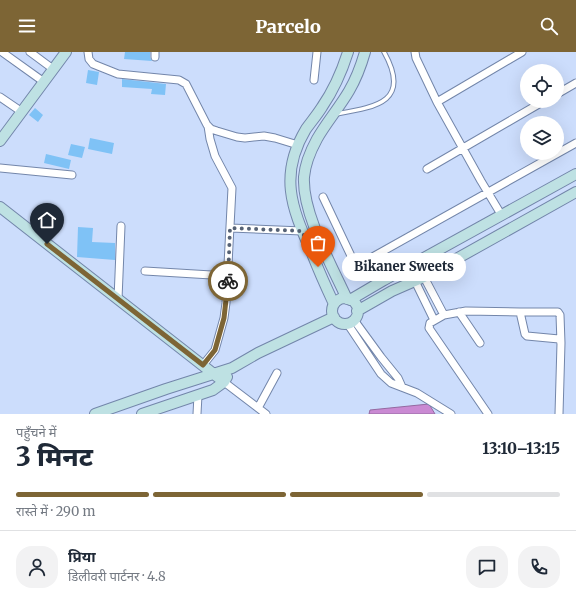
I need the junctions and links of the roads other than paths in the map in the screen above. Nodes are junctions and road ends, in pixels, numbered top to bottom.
1 (2, 52) edge
2 (30, 52) edge
3 (66, 52) edge
4 (88, 52) edge
5 (317, 52) edge
6 (348, 52) edge
7 (364, 52) edge
8 (384, 52) edge
9 (415, 52) edge
10 (522, 52) edge
11 (53, 69) junction
12 (314, 80) dead end
13 (44, 82) junction
14 (576, 83) edge
15 (564, 90) edge
16 (0, 97) edge
17 (437, 102) junction
18 (532, 108) edge
19 (22, 112) junction
20 (333, 115) junction
21 (208, 126) junction
22 (0, 141) edge
23 (576, 143) edge
24 (298, 145) junction
25 (462, 148) junction
26 (0, 168) edge
27 (427, 169) dead end
28 (576, 174) edge
29 (72, 176) dead end
30 (488, 192) junction
31 (576, 192) edge
32 (323, 197) dead end
33 (0, 207) edge
34 (502, 216) junction
35 (121, 226) dead end
36 (230, 228) junction
37 (302, 231) junction
38 (145, 271) dead end
39 (228, 276) junction
40 (419, 279) junction
41 (118, 299) junction
42 (349, 299) junction
43 (334, 304) junction
44 (459, 312) junction
45 (520, 312) junction
46 (444, 315) junction
47 (334, 317) junction
48 (353, 318) junction
49 (434, 320) junction
50 (480, 343) dead end
51 (561, 343) junction
52 (203, 365) junction
53 (232, 368) junction
54 (277, 373) dead end
55 (213, 374) junction
56 (224, 382) junction
57 (402, 387) junction
58 (198, 395) junction
59 (258, 408) junction
60 (95, 414) edge
61 (142, 414) edge
62 (197, 414) edge
63 (266, 414) edge
64 (451, 414) edge
65 (488, 414) edge
66 (559, 414) edge

1 - 13 street
2 - 11 street
3 - 11 street
4 - 21 street
5 - 12 street
6 - 24 street
7 - 20 street
8 - 20 lane
9 - 17 street
10 - 17 street
11 - 13 street
13 - 19 street
14 - 15 street
16 - 19 street
17 - 25 street
18 - 25 street
19 - 22 street
20 - 42 street
21 - 24 street
21 - 36 street
23 - 30 street
24 - 37 street
25 - 27 street
25 - 30 street
26 - 29 street
28 - 34 street
30 - 32 street
30 - 34 street
31 - 40 street
33 - 41 street
34 - 42 street
35 - 41 street
36 - 37 street
36 - 39 street
37 - 43 street
38 - 39 street
39 - 52 street
40 - 46 street
40 - 48 street
40 - 49 street
41 - 52 street
42 - 43 street
42 - 48 street
43 - 47 street
44 - 45 street
44 - 46 street
44 - 50 street
45 - 51 street
45 - 51 street
46 - 49 street
47 - 48 street
47 - 53 street
48 - 57 street
48 - 57 street
49 - 65 street
51 - 66 street
52 - 55 street
53 - 55 street
53 - 56 street
54 - 59 street
55 - 56 street
55 - 60 street
56 - 58 street
56 - 59 street
57 - 64 street
58 - 61 street
58 - 62 street
59 - 63 street

